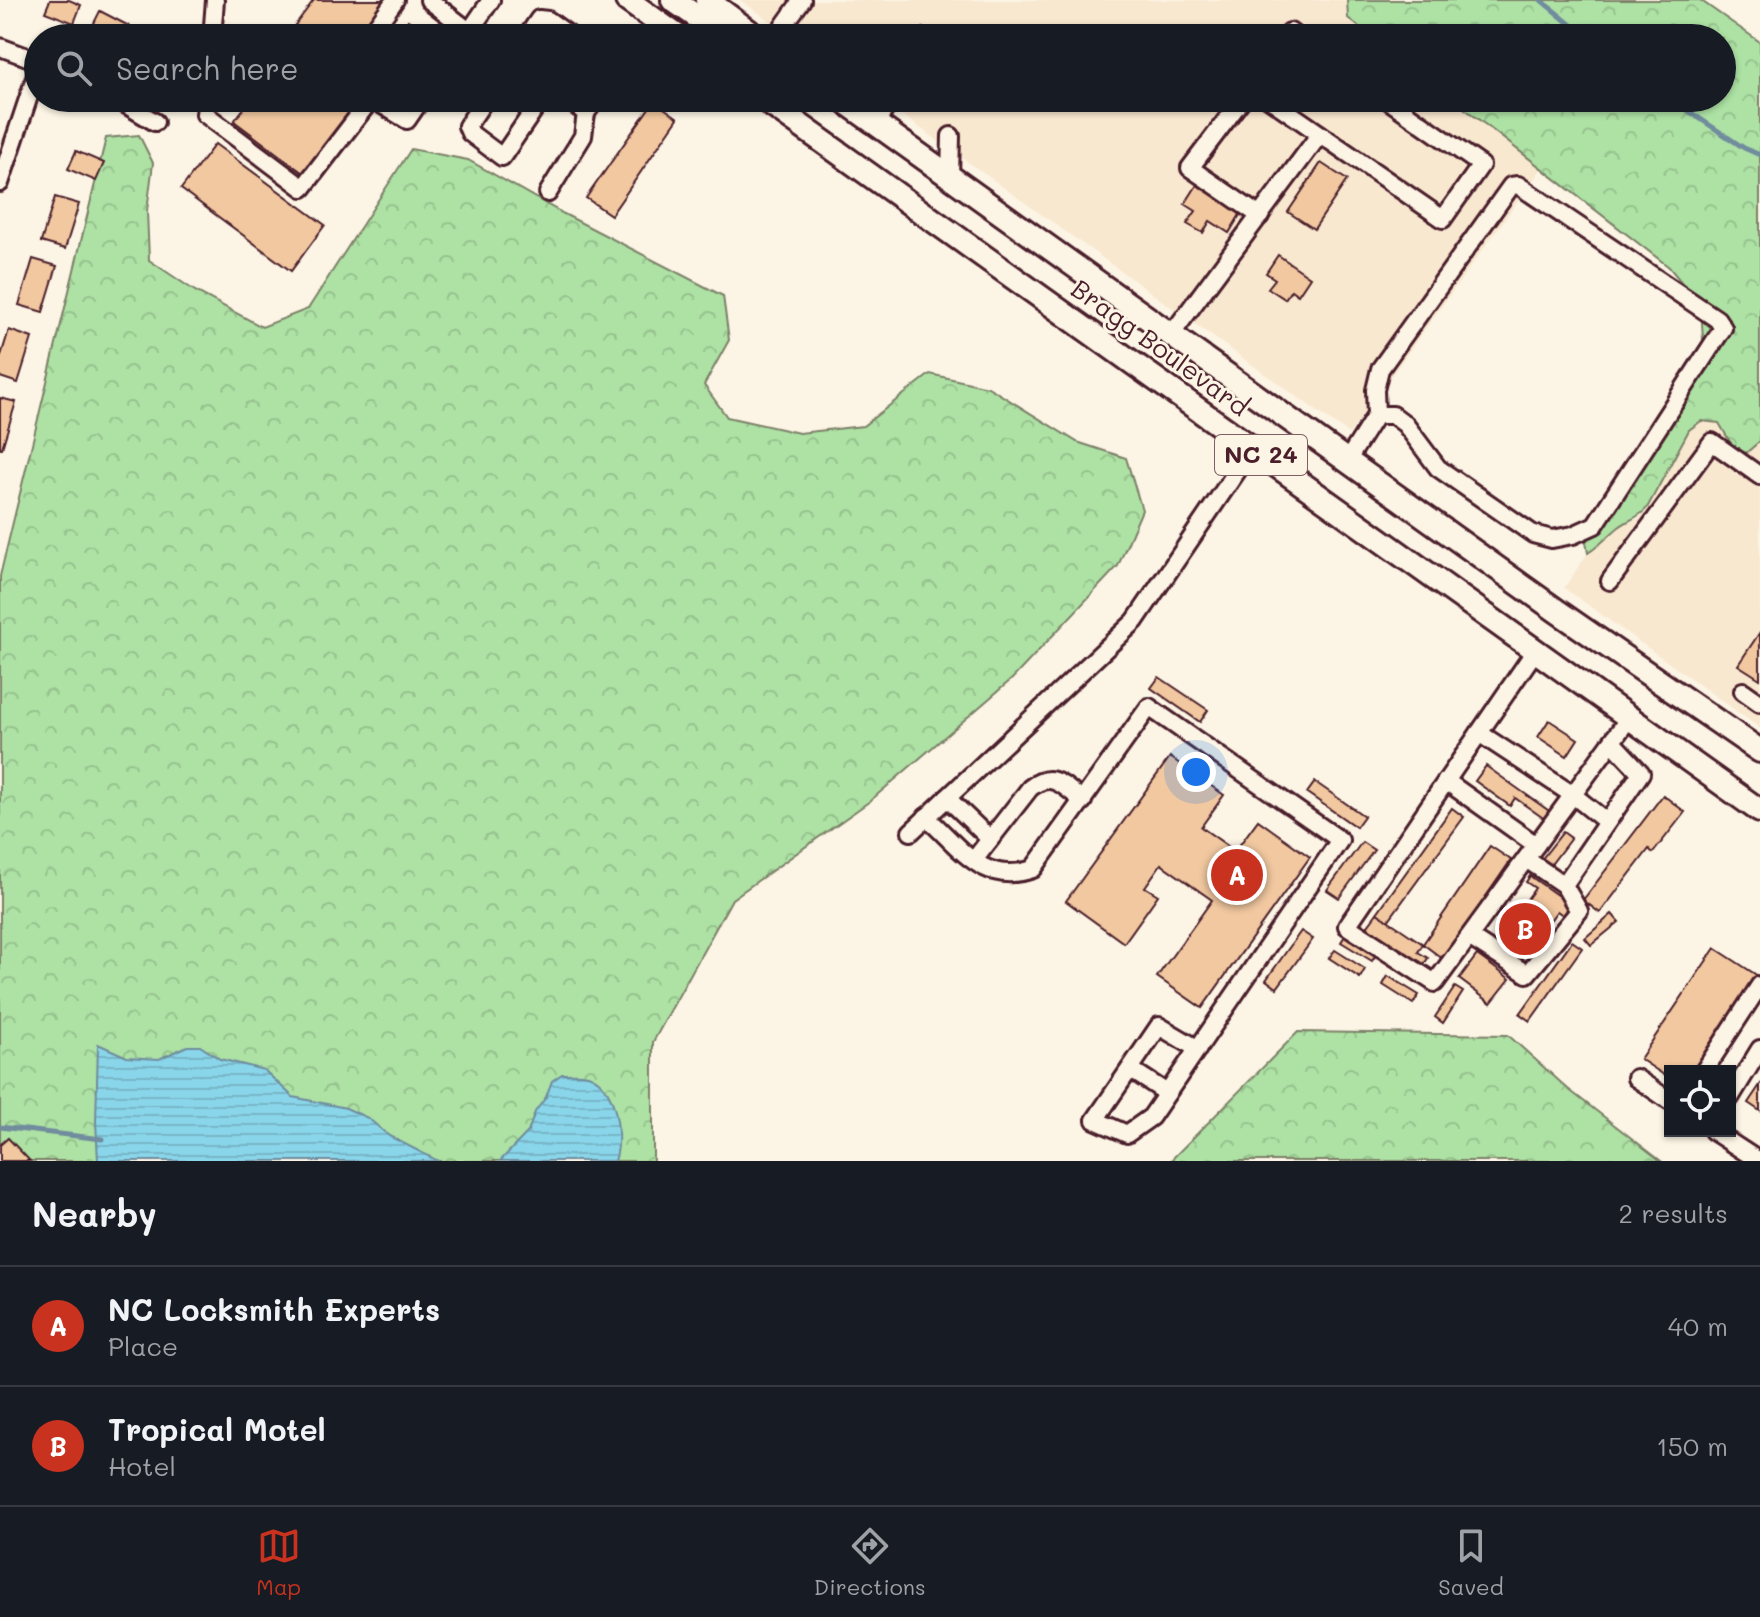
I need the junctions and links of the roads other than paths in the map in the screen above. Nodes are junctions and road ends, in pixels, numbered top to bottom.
1 (215, 0) edge
2 (395, 0) edge
3 (429, 0) edge
4 (491, 0) edge
5 (627, 0) edge
6 (673, 0) edge
7 (707, 0) edge
8 (802, 0) edge
9 (213, 24) edge
10 (378, 24) edge
11 (457, 24) edge
12 (478, 24) edge
13 (536, 24) edge
14 (554, 24) edge
15 (660, 24) edge
16 (707, 24) edge
17 (739, 24) edge
18 (785, 24) edge
19 (0, 47) edge
20 (24, 56) edge
21 (24, 111) edge
22 (138, 112) edge
23 (205, 112) edge
24 (360, 112) edge
25 (394, 112) edge
26 (412, 112) edge
27 (476, 112) edge
28 (533, 112) edge
29 (782, 112) edge
30 (860, 112) edge
31 (883, 112) edge
32 (1232, 112) edge
33 (1288, 112) edge
34 (1405, 112) edge
35 (586, 113) edge
36 (155, 122) dead end
37 (875, 123) junction
38 (1320, 134) junction
39 (951, 136) dead end
40 (950, 177) junction
41 (0, 183) edge
42 (548, 193) dead end
43 (1260, 216) junction
44 (1171, 335) junction
45 (1376, 415) junction
46 (1252, 449) junction
47 (1347, 461) junction
48 (1760, 476) edge
49 (1610, 581) dead end
50 (1535, 651) junction
51 (1743, 691) dead end
52 (1760, 703) edge
53 (1629, 718) junction
54 (1479, 733) junction
55 (1612, 742) junction
56 (1760, 751) edge
57 (1446, 781) junction
58 (1573, 795) junction
59 (947, 798) junction
60 (1083, 801) junction
61 (1760, 811) edge
62 (926, 817) junction
63 (1607, 822) junction
64 (911, 832) dead end
65 (990, 839) junction
66 (1531, 852) junction
67 (974, 860) junction
68 (1564, 885) junction
69 (1469, 937) junction
70 (1760, 985) edge
71 (1198, 1049) junction
72 (1760, 1049) edge
73 (1708, 1065) edge
74 (1130, 1069) junction
75 (1636, 1078) dead end
76 (1736, 1088) edge
77 (1167, 1093) junction
78 (1664, 1097) edge
79 (1722, 1137) edge
80 (1759, 1161) edge

1 - 9 street
2 - 10 street
3 - 11 street
4 - 12 street
5 - 15 main road
6 - 16 main road
7 - 17 main road
8 - 18 street
13 - 14 street
19 - 20 street
21 - 41 street
22 - 36 street
23 - 24 street
25 - 26 street
27 - 28 street
29 - 46 main road, Bragg Boulevard / NC 24
30 - 37 main road, Bragg Boulevard / NC 24
31 - 37 street
32 - 43 street
33 - 38 street
34 - 38 street
35 - 42 street
37 - 40 main road, Bragg Boulevard / NC 24
38 - 43 street
39 - 40 street
40 - 44 main road, Bragg Boulevard / NC 24
43 - 44 street
44 - 47 main road, Bragg Boulevard / NC 24
45 - 45 street
45 - 47 street
46 - 50 main road, Bragg Boulevard / NC 24
46 - 59 street
47 - 56 main road, Bragg Boulevard / NC 24
48 - 49 street
50 - 53 main road, Bragg Boulevard / NC 24
50 - 54 street
51 - 52 street
53 - 55 street
53 - 61 main road, Bragg Boulevard / NC 24
54 - 57 street
54 - 58 street
55 - 58 street
55 - 63 street
57 - 66 street
57 - 69 street
58 - 63 street
58 - 66 street
59 - 62 street
59 - 65 street
60 - 65 street
60 - 67 street
60 - 71 street
62 - 64 street
62 - 67 street
63 - 68 street
65 - 67 street
66 - 68 street
66 - 69 street
68 - 69 street
70 - 73 street
71 - 74 street
71 - 77 street
72 - 76 street
74 - 77 street
74 - 77 street
75 - 78 street
79 - 80 street

